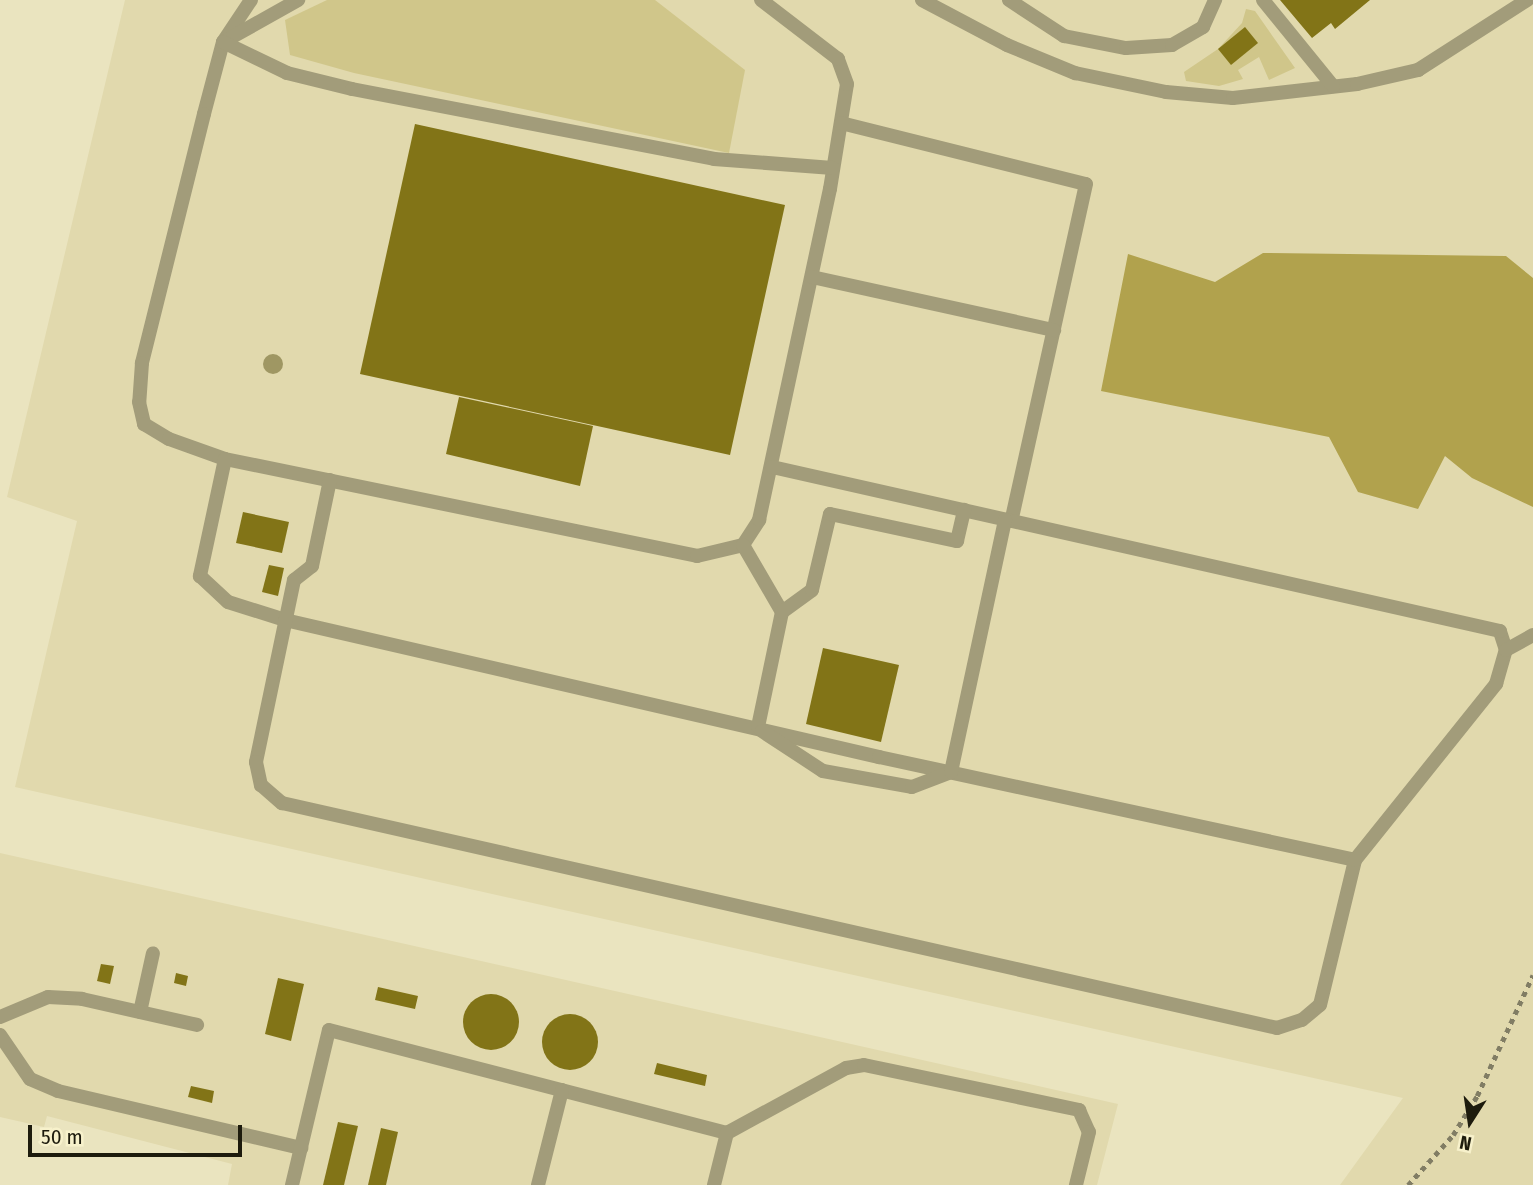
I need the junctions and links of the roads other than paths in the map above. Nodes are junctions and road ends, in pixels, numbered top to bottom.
1 (251, 0) edge
2 (298, 0) edge
3 (761, 0) edge
4 (922, 0) edge
5 (1009, 0) edge
6 (1215, 0) edge
7 (1263, 0) edge
8 (1527, 0) edge
9 (223, 42) junction
10 (1333, 86) junction
11 (841, 123) junction
12 (833, 168) junction
13 (812, 276) junction
14 (1054, 330) junction
15 (226, 459) junction
16 (772, 467) junction
17 (330, 480) junction
18 (964, 510) junction
19 (1008, 520) junction
20 (743, 545) junction
21 (782, 612) junction
22 (285, 620) junction
23 (1533, 635) edge
24 (1506, 650) junction
25 (758, 727) junction
26 (951, 772) junction
27 (1355, 860) junction
28 (153, 953) dead end
29 (140, 1012) junction
30 (0, 1017) edge
31 (197, 1025) dead end
32 (0, 1035) edge
33 (562, 1090) junction
34 (727, 1133) junction
35 (301, 1148) junction
36 (292, 1185) edge
37 (538, 1185) edge
38 (714, 1185) edge
39 (1076, 1185) edge

1 - 9 lane
2 - 9 lane
3 - 11 lane
4 - 10 lane
5 - 6 lane
7 - 10 lane
8 - 10 lane
9 - 12 lane
9 - 15 lane
11 - 12 lane
11 - 14 lane
12 - 13 lane
13 - 14 lane
13 - 16 lane
14 - 19 lane
15 - 17 lane
15 - 22 lane
16 - 18 lane
16 - 20 lane
17 - 20 lane
17 - 22 lane
18 - 19 lane
18 - 21 lane
19 - 24 lane
19 - 26 lane
20 - 21 lane
21 - 25 lane
22 - 25 lane
22 - 27 lane
23 - 24 lane
24 - 27 lane
25 - 26 lane
25 - 26 lane
26 - 27 lane
28 - 29 lane
29 - 30 lane
29 - 31 lane
32 - 35 lane
33 - 34 lane
33 - 35 lane
33 - 37 lane
34 - 38 lane
34 - 39 lane
35 - 36 lane

